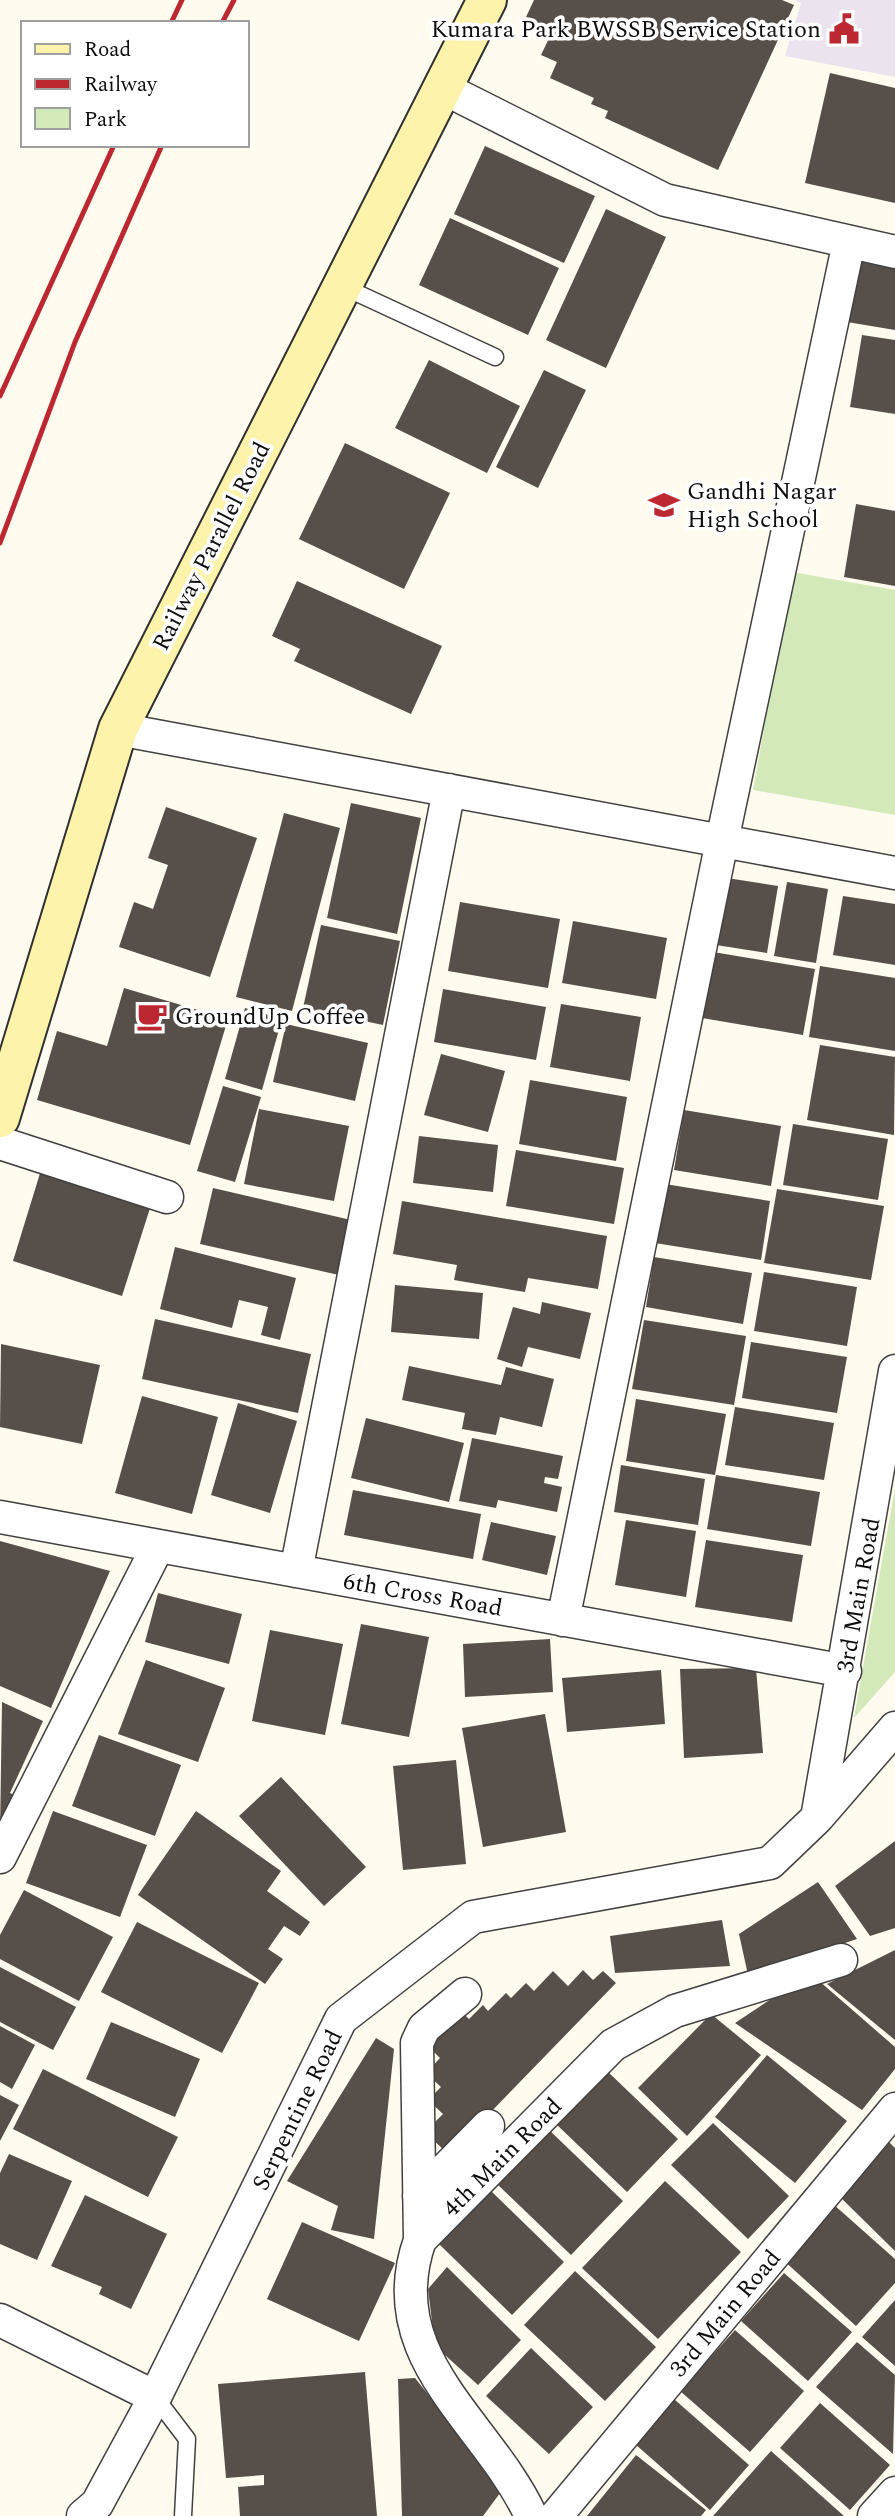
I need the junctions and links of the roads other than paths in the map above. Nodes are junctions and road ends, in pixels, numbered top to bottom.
1 (487, 0) edge
2 (445, 89) junction
3 (849, 242) junction
4 (895, 252) edge
5 (344, 287) junction
6 (495, 357) dead end
7 (118, 729) junction
8 (449, 790) junction
9 (722, 841) junction
10 (895, 873) edge
11 (0, 1118) edge
12 (0, 1143) edge
13 (167, 1197) dead end
14 (895, 1371) edge
15 (0, 1517) edge
16 (158, 1546) junction
17 (296, 1571) junction
18 (563, 1620) junction
19 (845, 1671) junction
20 (895, 1728) edge
21 (817, 1818) junction
22 (0, 1857) edge
23 (841, 1960) dead end
24 (465, 1994) dead end
25 (895, 2109) edge
26 (488, 2126) dead end
27 (419, 2196) junction
28 (419, 2240) junction
29 (0, 2320) edge
30 (155, 2397) junction
31 (895, 2493) edge
32 (525, 2503) edge
33 (83, 2516) edge
34 (183, 2516) edge
35 (556, 2516) edge
36 (874, 2516) edge

1 - 2 street, Railway Parallel Road
2 - 3 street
2 - 5 street, Railway Parallel Road
3 - 4 street
3 - 9 street
5 - 6 lane
5 - 7 street, Railway Parallel Road
7 - 8 street
7 - 11 street, Railway Parallel Road
8 - 9 street
8 - 17 street
9 - 10 street
9 - 18 street
12 - 13 street
14 - 19 street, 3rd Main Road
15 - 16 street, 6th Cross Road
16 - 17 street, 6th Cross Road
16 - 22 street
17 - 18 street, 6th Cross Road
18 - 19 street, 6th Cross Road
19 - 21 street, 3rd Main Road
20 - 21 street, Serpentine Road
21 - 30 street, Serpentine Road
23 - 28 street, 4th Main Road
24 - 27 street
25 - 35 street, 3rd Main Road
26 - 27 street
27 - 28 street
28 - 32 street, 4th Main Road
29 - 30 street
30 - 33 street, Serpentine Road
30 - 34 lane
31 - 36 street

